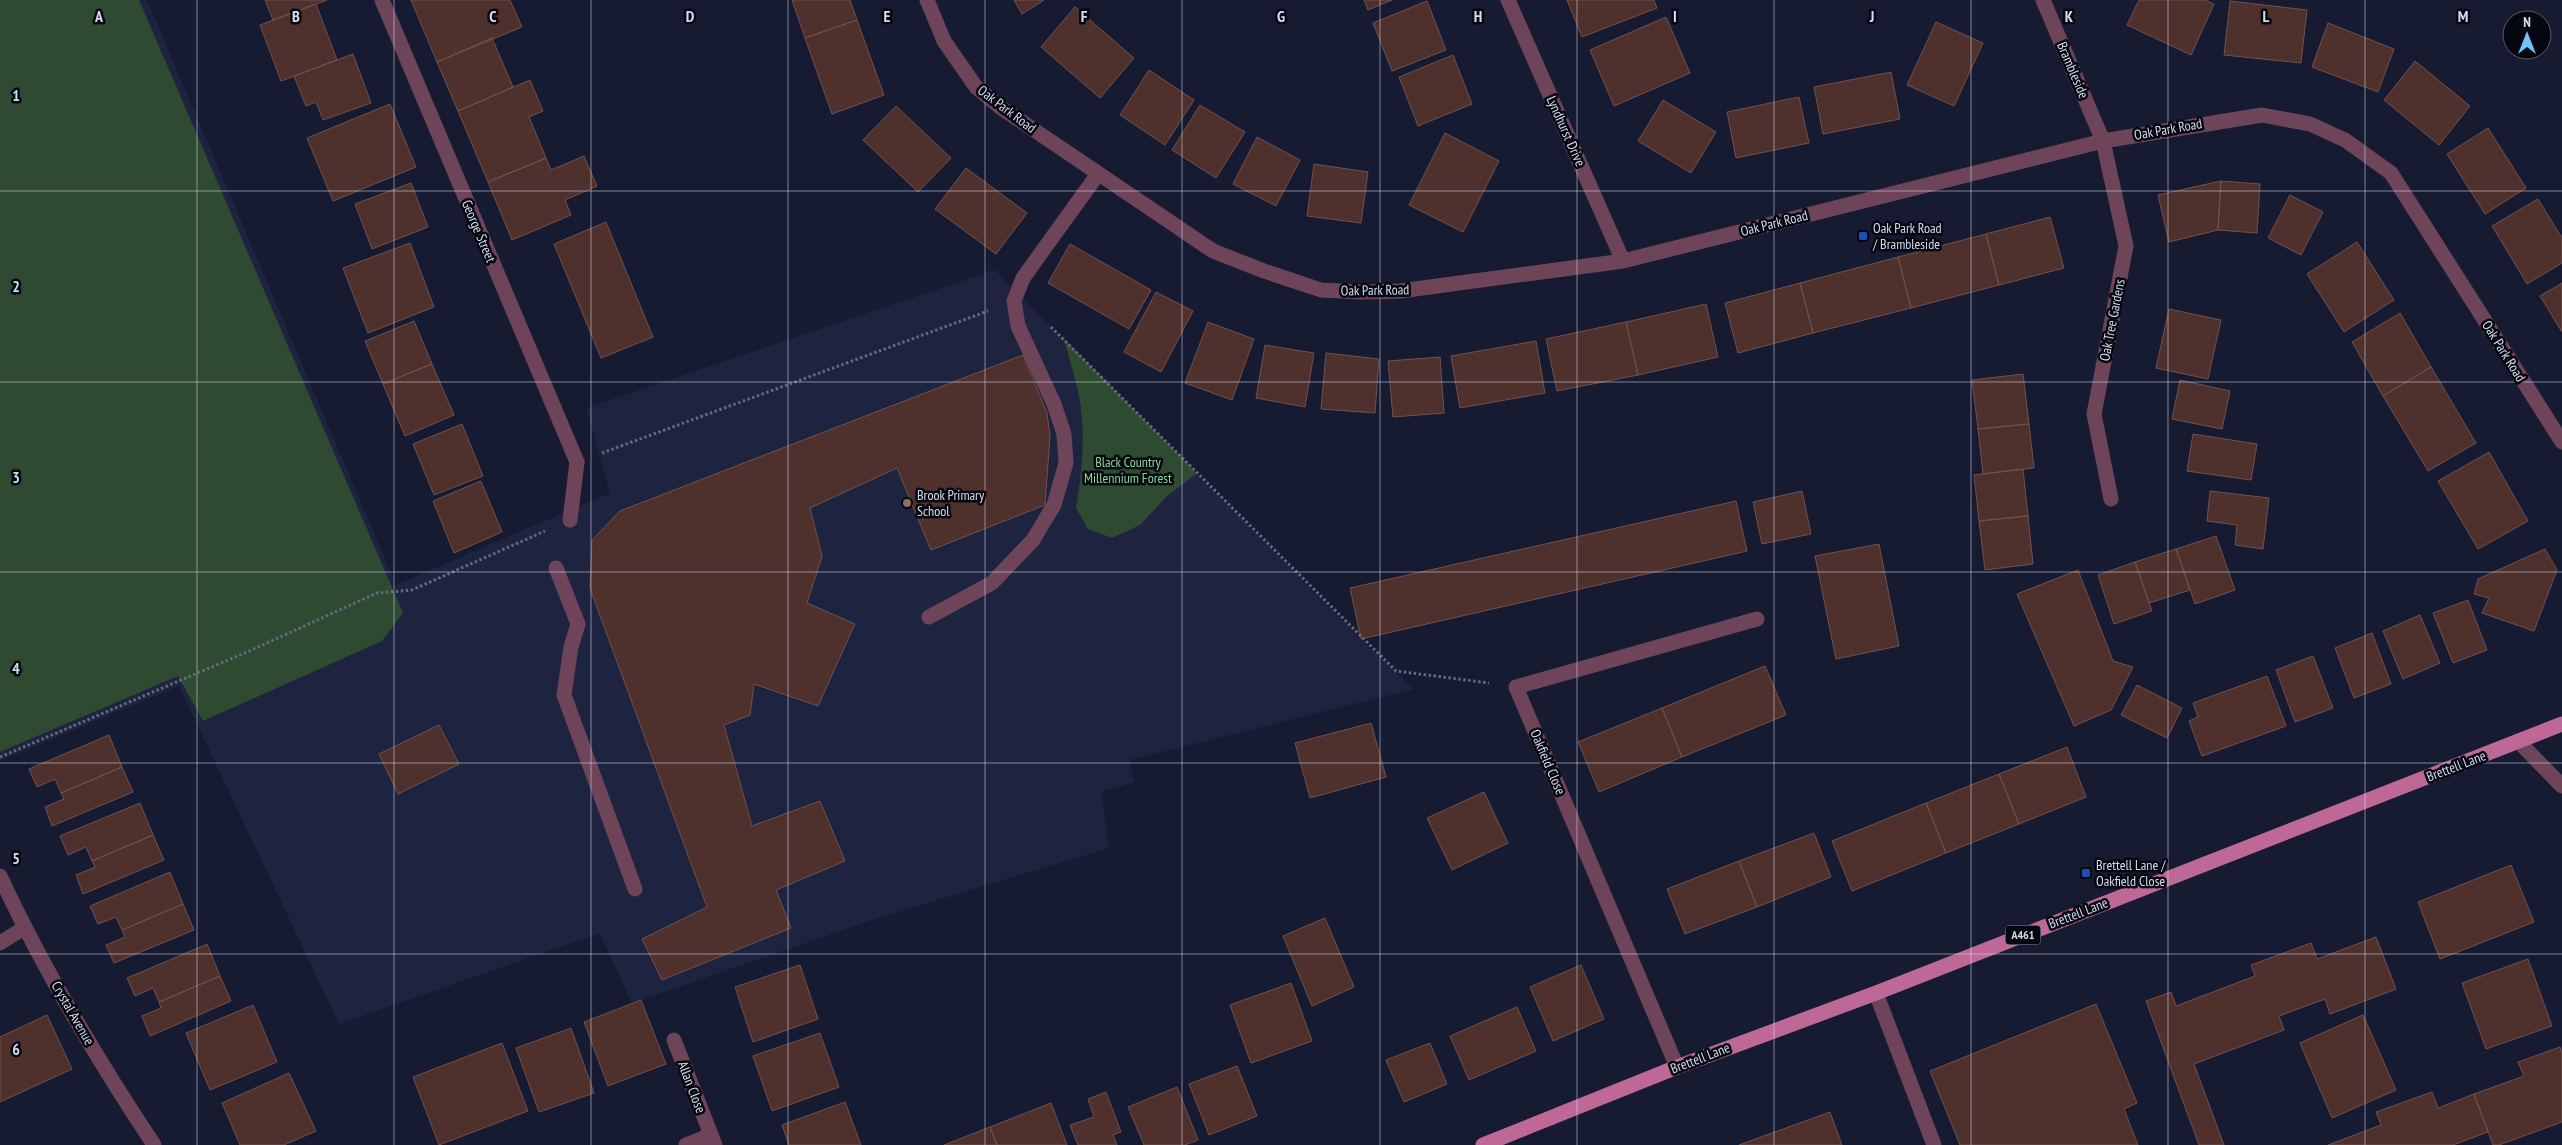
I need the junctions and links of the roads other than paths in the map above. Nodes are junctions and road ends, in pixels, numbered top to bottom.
1 (382, 0) edge
2 (927, 0) edge
3 (1508, 0) edge
4 (2043, 0) edge
5 (2103, 141) junction
6 (1098, 174) junction
7 (1623, 261) junction
8 (2562, 442) edge
9 (2111, 499) dead end
10 (570, 520) road end
11 (556, 568) dead end
12 (928, 617) dead end
13 (1756, 619) dead end
14 (2562, 724) edge
15 (2518, 742) junction
16 (2562, 786) edge
17 (0, 876) edge
18 (635, 888) dead end
19 (24, 928) junction
20 (0, 943) edge
21 (1876, 993) junction
22 (674, 1040) dead end
23 (1677, 1067) junction
24 (713, 1140) edge
25 (154, 1145) edge
26 (686, 1145) edge
27 (1483, 1145) edge
28 (1934, 1145) edge

1 - 10 street, George Street
2 - 6 street, Oak Park Road
3 - 7 street, Lyndhurst Drive
4 - 5 street, Brambleside
5 - 7 street, Oak Park Road
5 - 8 street, Oak Park Road
5 - 9 street, Oak Tree Gardens
6 - 7 street, Oak Park Road
6 - 12 street
11 - 18 street
13 - 23 street, Oakfield Close
14 - 15 main road, Brettell Lane / A461
15 - 16 street
15 - 21 main road, Brettell Lane / A461
17 - 19 street, Crystal Avenue
19 - 20 street
19 - 25 street, Crystal Avenue
21 - 23 main road, Brettell Lane / A461
21 - 28 street
22 - 24 street, Allan Close
23 - 27 main road, Brettell Lane / A461
24 - 26 street, Allan Close

